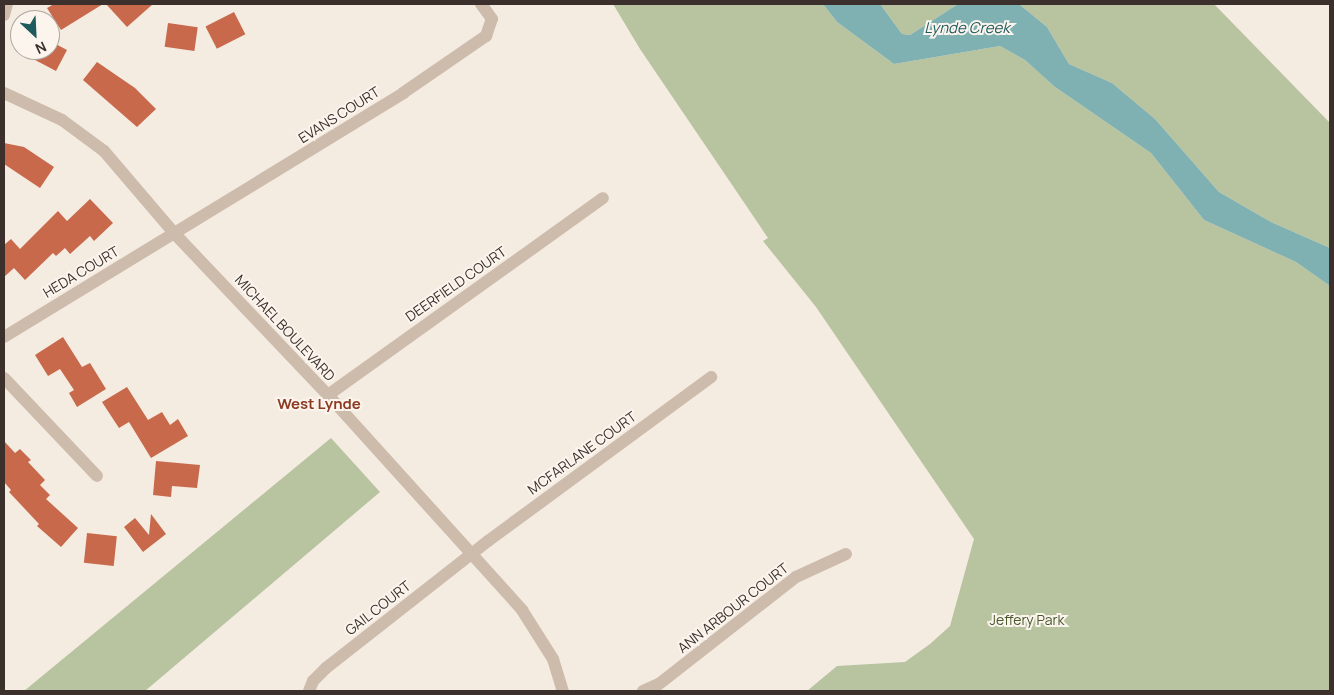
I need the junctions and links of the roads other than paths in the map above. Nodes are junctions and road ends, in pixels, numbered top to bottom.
1 (7, 4) edge
2 (481, 4) edge
3 (4, 15) edge
4 (4, 93) edge
5 (603, 198) dead end
6 (174, 233) junction
7 (4, 337) edge
8 (711, 377) dead end
9 (4, 378) edge
10 (328, 395) junction
11 (97, 476) dead end
12 (472, 554) junction
13 (846, 554) dead end
14 (309, 691) edge
15 (563, 691) edge
16 (643, 691) edge

1 - 3 street
2 - 6 street, EVANS COURT
4 - 6 street, MICHAEL BOULEVARD
5 - 10 street, DEERFIELD COURT
6 - 7 street, HEDA COURT
6 - 10 street, MICHAEL BOULEVARD
8 - 12 street, MCFARLANE COURT
9 - 11 street
10 - 12 street, MICHAEL BOULEVARD
12 - 14 street, GAIL COURT
12 - 15 street, MICHAEL BOULEVARD
13 - 16 street, ANN ARBOUR COURT

